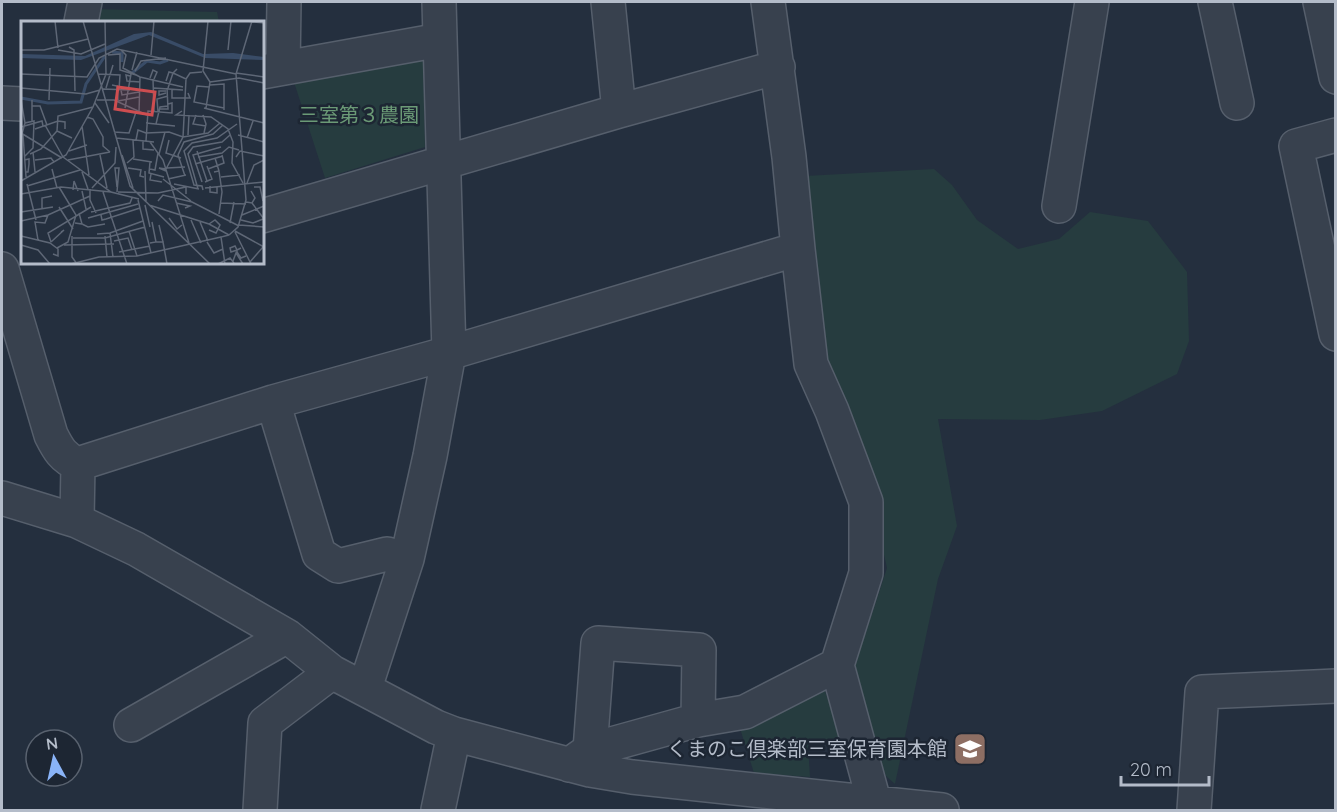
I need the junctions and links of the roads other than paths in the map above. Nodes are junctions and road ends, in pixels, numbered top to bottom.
1 (85, 2) edge
2 (284, 2) edge
3 (439, 2) edge
4 (608, 2) edge
5 (768, 2) edge
6 (1092, 2) edge
7 (1215, 2) edge
8 (1326, 9) edge
9 (81, 21) edge
10 (440, 40) junction
11 (778, 67) junction
12 (273, 70) edge
13 (1335, 77) edge
14 (2, 103) edge
15 (1237, 103) dead end
16 (21, 104) edge
17 (619, 111) junction
18 (1335, 135) edge
19 (444, 163) junction
20 (1059, 206) dead end
21 (264, 215) edge
22 (798, 249) junction
23 (2, 269) edge
24 (1335, 334) edge
25 (449, 353) junction
26 (273, 402) junction
27 (78, 464) junction
28 (2, 498) edge
29 (77, 521) junction
30 (407, 559) junction
31 (287, 636) junction
32 (837, 665) junction
33 (332, 672) junction
34 (1335, 686) edge
35 (365, 688) junction
36 (698, 720) junction
37 (131, 725) dead end
38 (454, 734) junction
39 (580, 757) junction
40 (759, 801) edge
41 (894, 807) edge
42 (260, 810) edge
43 (438, 810) edge
44 (942, 810) edge
45 (1194, 810) edge

1 - 9 street
2 - 12 street
3 - 10 street
4 - 17 street
5 - 11 street
6 - 20 street
7 - 15 street
8 - 13 street
10 - 12 street
10 - 19 street
11 - 17 street
11 - 22 street
14 - 16 street
17 - 19 street
18 - 24 street
19 - 21 street
19 - 25 street
22 - 25 street
22 - 32 street
23 - 27 street
25 - 26 street
25 - 30 street
26 - 27 street
26 - 30 street
27 - 29 street
28 - 29 street
29 - 31 street
30 - 35 street
31 - 33 street
31 - 37 street
32 - 36 street
32 - 41 street
33 - 35 street
33 - 42 street
34 - 45 street
35 - 38 street
36 - 39 street
36 - 39 street
38 - 39 street
38 - 43 street
39 - 40 street
40 - 41 street
41 - 44 street

